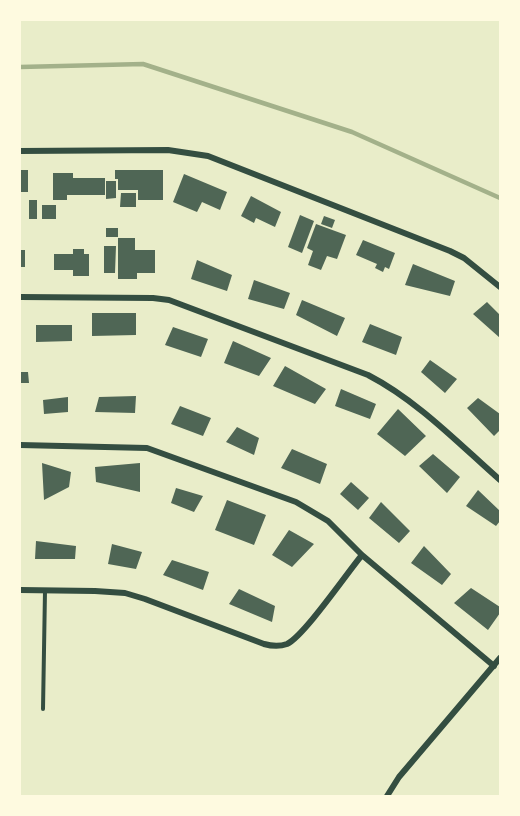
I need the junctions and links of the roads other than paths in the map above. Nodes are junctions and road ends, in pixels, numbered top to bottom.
1 (20, 151) edge
2 (501, 287) edge
3 (20, 297) edge
4 (20, 445) edge
5 (501, 480) edge
6 (362, 555) junction
7 (20, 590) edge
8 (45, 591) junction
9 (501, 658) edge
10 (494, 666) junction
11 (43, 710) dead end
12 (387, 796) edge

1 - 2 street
3 - 5 street
4 - 6 street
6 - 8 street
6 - 10 street
7 - 8 street
8 - 11 lane
9 - 10 street
10 - 12 street

